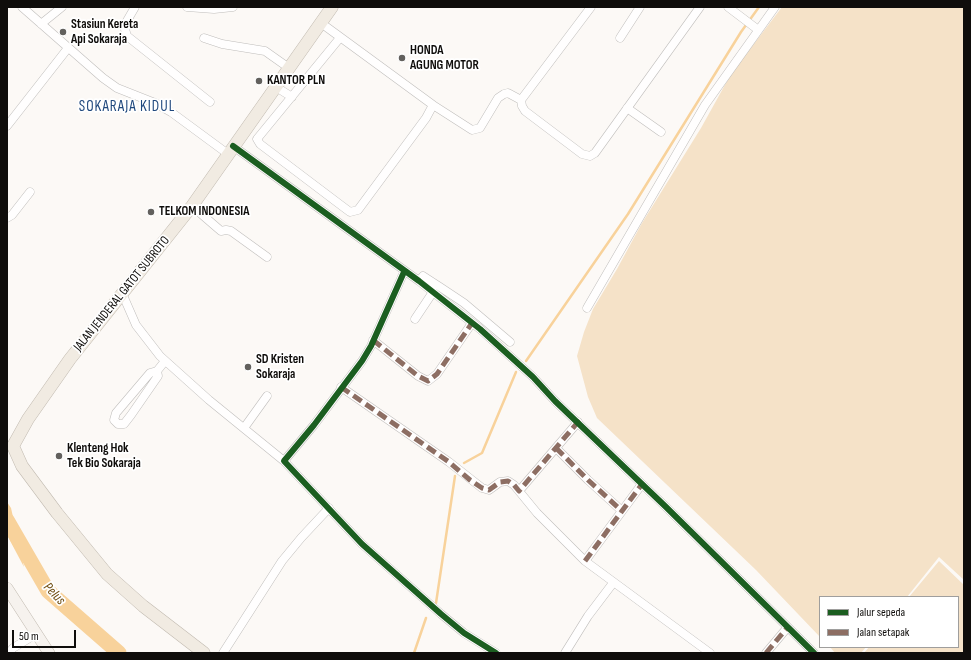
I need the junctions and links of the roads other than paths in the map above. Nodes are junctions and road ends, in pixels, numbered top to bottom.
1 (22, 7) edge
2 (62, 7) edge
3 (135, 7) edge
4 (187, 7) edge
5 (233, 7) edge
6 (332, 7) edge
7 (592, 7) edge
8 (640, 7) edge
9 (700, 7) edge
10 (728, 7) edge
11 (775, 7) edge
12 (320, 23) junction
13 (41, 24) junction
14 (754, 27) junction
15 (204, 38) dead end
16 (339, 38) junction
17 (620, 38) dead end
18 (68, 48) junction
19 (289, 68) junction
20 (276, 87) junction
21 (292, 97) junction
22 (521, 100) junction
23 (210, 102) dead end
24 (433, 105) junction
25 (627, 108) junction
26 (7, 126) edge
27 (661, 132) dead end
28 (230, 150) junction
29 (30, 192) dead end
30 (192, 206) junction
31 (7, 218) edge
32 (267, 257) dead end
33 (404, 272) junction
34 (419, 281) junction
35 (433, 292) junction
36 (122, 293) junction
37 (587, 308) dead end
38 (415, 319) dead end
39 (472, 323) junction
40 (374, 340) junction
41 (510, 342) dead end
42 (165, 361) junction
43 (157, 371) junction
44 (341, 387) junction
45 (267, 396) dead end
46 (578, 422) junction
47 (244, 428) junction
48 (9, 445) edge
49 (556, 448) junction
50 (284, 461) junction
51 (642, 484) junction
52 (519, 491) junction
53 (329, 508) junction
54 (622, 511) junction
55 (585, 561) junction
56 (613, 583) junction
57 (7, 588) edge
58 (788, 628) junction
59 (36, 634) junction
60 (9, 653) edge
61 (49, 653) edge
62 (204, 653) edge
63 (223, 653) edge
64 (496, 653) edge
65 (565, 653) edge
66 (710, 653) edge
67 (766, 653) edge
68 (814, 653) edge

1 - 13 street
2 - 13 street
3 - 23 street
4 - 5 street
6 - 12 highway, JALAN JENDERAL GATOT SUBROTO
7 - 22 street
8 - 17 street
9 - 25 street
10 - 14 street
11 - 14 street
12 - 16 street
12 - 19 highway, JALAN JENDERAL GATOT SUBROTO
13 - 18 street
14 - 37 street
15 - 19 street
16 - 21 street
16 - 24 street
18 - 26 street
18 - 28 street
19 - 20 highway, JALAN JENDERAL GATOT SUBROTO
20 - 21 street
20 - 28 highway, JALAN JENDERAL GATOT SUBROTO
21 - 24 street
22 - 24 street
22 - 25 street
25 - 27 street
28 - 30 highway, JALAN JENDERAL GATOT SUBROTO
28 - 33 street
29 - 31 street
30 - 32 street
30 - 36 highway, JALAN JENDERAL GATOT SUBROTO
33 - 34 street
33 - 40 street
34 - 35 street
34 - 41 street
35 - 38 street
35 - 39 street
36 - 42 street
36 - 48 highway, JALAN JENDERAL GATOT SUBROTO
39 - 40 street
39 - 46 street
40 - 44 street
42 - 43 street
42 - 47 street
43 - 43 street
44 - 50 street
44 - 52 street
45 - 47 street
46 - 49 street
46 - 51 street
47 - 50 street
48 - 62 highway
49 - 52 street
49 - 54 street
50 - 53 street
51 - 54 street
51 - 58 street
52 - 55 street
53 - 63 street
53 - 64 street
54 - 55 street
55 - 56 street
56 - 65 street
56 - 66 street
57 - 59 main road
58 - 67 street
58 - 68 street
59 - 60 street
59 - 61 main road

